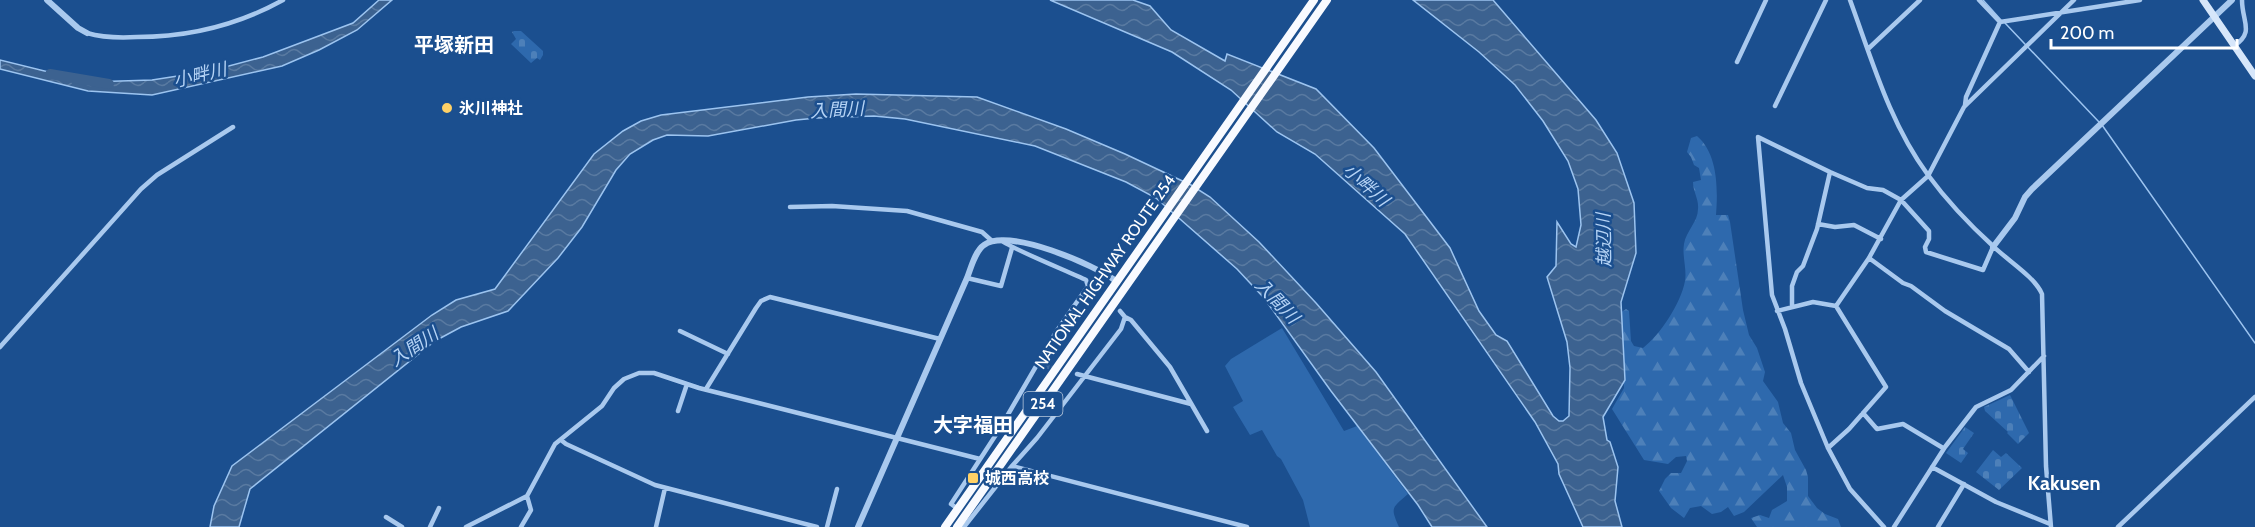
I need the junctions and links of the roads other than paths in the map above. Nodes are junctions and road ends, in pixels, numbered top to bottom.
1 (46, 0) edge
2 (283, 0) edge
3 (1314, 0) edge
4 (1328, 0) edge
5 (1766, 0) edge
6 (1826, 0) edge
7 (1850, 0) edge
8 (1920, 0) edge
9 (1979, 0) edge
10 (2074, 0) edge
11 (2140, 0) edge
12 (2203, 0) edge
13 (2232, 0) edge
14 (2242, 0) edge
15 (2063, 11) junction
16 (2214, 16) junction
17 (2000, 22) junction
18 (87, 33) joint
19 (2234, 46) junction
20 (1868, 49) junction
21 (1737, 62) dead end
22 (2255, 76) edge
23 (1965, 105) junction
24 (1775, 106) dead end
25 (233, 127) dead end
26 (1830, 172) junction
27 (1928, 176) junction
28 (1901, 200) junction
29 (790, 207) dead end
30 (1818, 224) junction
31 (1881, 239) junction
32 (1001, 240) junction
33 (992, 241) junction
34 (1993, 247) junction
35 (1012, 248) junction
36 (1869, 258) junction
37 (967, 278) junction
38 (1118, 278) junction
39 (1088, 286) junction
40 (1095, 292) dead end
41 (1792, 306) junction
42 (1836, 306) junction
43 (1120, 311) dead end
44 (1777, 311) junction
45 (1125, 317) junction
46 (680, 331) dead end
47 (940, 339) junction
48 (0, 347) edge
49 (728, 354) junction
50 (2044, 356) junction
51 (1038, 363) junction
52 (1045, 366) tunnel mouth
53 (2029, 372) junction
54 (1077, 374) dead end
55 (1085, 376) junction
56 (687, 384) junction
57 (706, 388) junction
58 (2255, 397) edge
59 (1193, 405) junction
60 (678, 411) dead end
61 (1863, 414) junction
62 (1207, 431) dead end
63 (897, 438) junction
64 (561, 440) junction
65 (1828, 448) junction
66 (1943, 448) junction
67 (980, 459) junction
68 (1012, 466) junction
69 (1932, 467) junction
70 (1964, 484) junction
71 (665, 488) junction
72 (837, 489) dead end
73 (527, 496) junction
74 (439, 508) dead end
75 (958, 509) junction
76 (386, 518) dead end
77 (801, 525) edge
78 (2051, 526) edge
79 (402, 527) edge
80 (430, 527) edge
81 (466, 527) edge
82 (521, 527) edge
83 (656, 527) edge
84 (817, 527) edge
85 (827, 527) edge
86 (858, 527) edge
87 (945, 527) edge
88 (957, 527) edge
89 (964, 527) edge
90 (1247, 527) edge
91 (1884, 527) edge
92 (1894, 527) edge
93 (1938, 527) edge
94 (2118, 527) edge

1 - 18 street
2 - 18 street
3 - 38 highway, NATIONAL HIGHWAY ROUTE 254 / 254
4 - 88 highway, NATIONAL HIGHWAY ROUTE 254 / 254
5 - 21 street
6 - 24 street
7 - 20 street
8 - 20 street
9 - 17 street
10 - 15 street
11 - 15 street
12 - 16 main road
13 - 16 street
14 - 19 street
15 - 17 street
15 - 23 street
16 - 19 main road
16 - 34 street
17 - 23 street
19 - 22 main road
20 - 27 street
23 - 27 street
25 - 48 street
26 - 28 street
26 - 30 street
26 - 44 street
27 - 28 street
27 - 34 street
28 - 31 street
28 - 34 street
29 - 33 street
30 - 31 street
30 - 41 street
31 - 36 street
32 - 33 street
32 - 35 street
32 - 38 street
33 - 37 street
34 - 50 street
35 - 37 street
35 - 39 street
36 - 42 street
36 - 53 street
37 - 47 street
38 - 75 highway, NATIONAL HIGHWAY ROUTE 254 / 254
39 - 40 street
39 - 51 street
41 - 42 street
41 - 44 street
42 - 61 street
43 - 45 street
44 - 65 street
45 - 55 street
45 - 59 street
46 - 49 street
47 - 49 street
47 - 63 street
49 - 57 street
50 - 53 street
50 - 78 street
51 - 52 street
51 - 67 street
53 - 66 street
54 - 55 street
55 - 59 street
55 - 68 street
56 - 57 street
56 - 60 street
56 - 64 street
57 - 63 street
58 - 94 street
59 - 62 street
61 - 65 street
61 - 66 street
63 - 67 street
63 - 86 street
64 - 71 street
64 - 73 street
65 - 91 street
66 - 69 street
67 - 75 street
68 - 89 street
68 - 90 street
69 - 70 street
69 - 92 street
70 - 78 street
70 - 93 street
71 - 77 street
71 - 83 street
72 - 85 street
73 - 81 street
73 - 82 street
74 - 80 street
75 - 87 highway, NATIONAL HIGHWAY ROUTE 254 / 254
76 - 79 street
77 - 84 street

